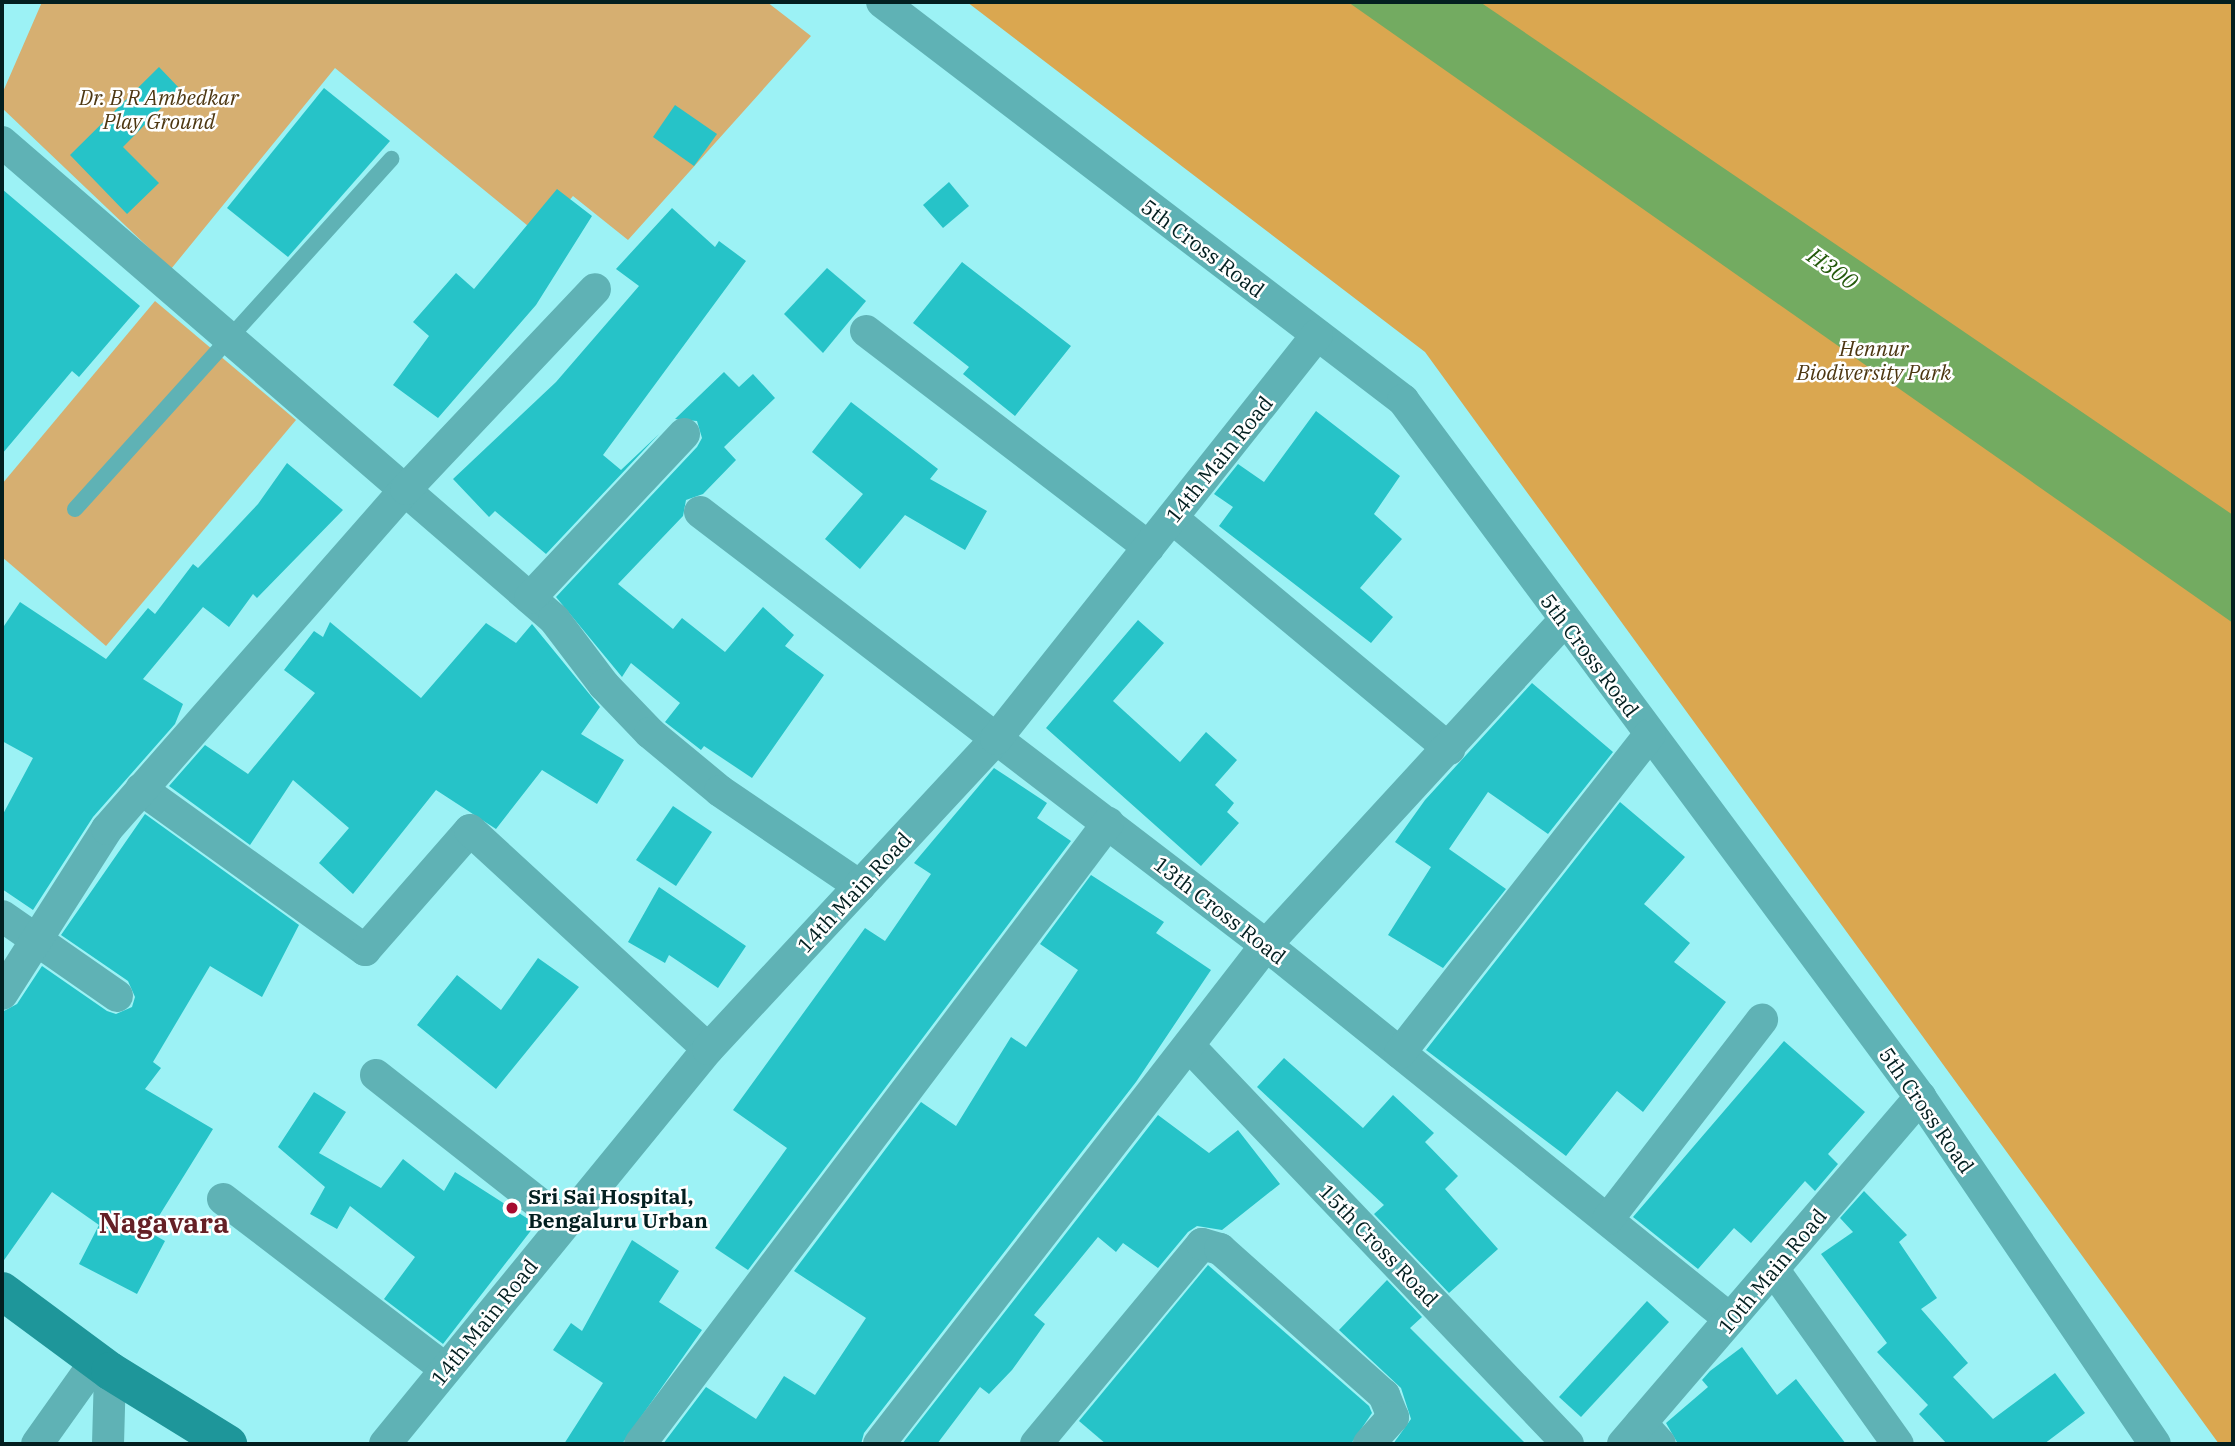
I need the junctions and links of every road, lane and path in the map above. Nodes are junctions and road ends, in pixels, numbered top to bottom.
1 (882, 2) edge
2 (2, 142) edge
3 (391, 159) dead end
4 (595, 289) dead end
5 (866, 331) dead end
6 (1318, 335) junction
7 (232, 339) junction
8 (684, 434) dead end
9 (406, 489) junction
10 (75, 509) dead end
11 (700, 512) dead end
12 (1172, 518) junction
13 (1149, 547) junction
14 (530, 598) junction
15 (1563, 622) junction
16 (1650, 734) junction
17 (996, 739) junction
18 (1449, 749) junction
19 (141, 789) junction
20 (1108, 824) junction
21 (860, 886) junction
22 (2, 916) edge
23 (36, 939) junction
24 (1266, 945) junction
25 (2, 994) edge
26 (117, 996) dead end
27 (1762, 1020) dead end
28 (1190, 1047) junction
29 (708, 1049) junction
30 (1400, 1053) junction
31 (376, 1075) dead end
32 (1920, 1097) junction
33 (223, 1199) dead end
34 (1608, 1219) junction
35 (564, 1223) junction
36 (1773, 1269) junction
37 (2, 1291) edge
38 (1730, 1319) junction
39 (103, 1366) junction
40 (445, 1370) junction
41 (1642, 1437) edge
42 (37, 1444) edge
43 (108, 1444) edge
44 (229, 1444) edge
45 (385, 1444) edge
46 (639, 1444) edge
47 (879, 1444) edge
48 (1035, 1444) edge
49 (1369, 1444) edge
50 (1567, 1444) edge
51 (1898, 1444) edge
52 (2155, 1444) edge

1 - 6 street, 5th Cross Road
2 - 7 street
3 - 7 lane
4 - 9 street
5 - 13 street
6 - 12 street, 14th Main Road
6 - 15 street, 5th Cross Road
7 - 9 street
7 - 10 lane
8 - 14 street
9 - 14 street
9 - 19 street
11 - 17 street, 13th Cross Road
12 - 13 street, 14th Main Road
12 - 18 street
13 - 17 street, 14th Main Road
14 - 21 street
15 - 16 street, 5th Cross Road
15 - 18 street
16 - 30 street
16 - 32 street, 5th Cross Road
17 - 20 street, 13th Cross Road
17 - 21 street, 14th Main Road
18 - 24 street
19 - 23 street
19 - 29 street
20 - 24 street, 13th Cross Road
20 - 46 street
21 - 29 street, 14th Main Road
22 - 23 street
23 - 25 street
23 - 26 street
24 - 28 street
24 - 30 street, 13th Cross Road
27 - 34 street
28 - 47 street
28 - 50 street, 15th Cross Road
29 - 35 street, 14th Main Road
30 - 34 street, 13th Cross Road
31 - 35 street
32 - 36 street, 10th Main Road
32 - 52 street, 5th Cross Road
33 - 40 street
34 - 38 street, 13th Cross Road
35 - 40 street, 14th Main Road
36 - 38 street, 10th Main Road
36 - 51 street
37 - 39 main road
38 - 41 street, 10th Main Road
39 - 42 street
39 - 43 street
39 - 44 main road
40 - 45 street, 14th Main Road
48 - 49 street

